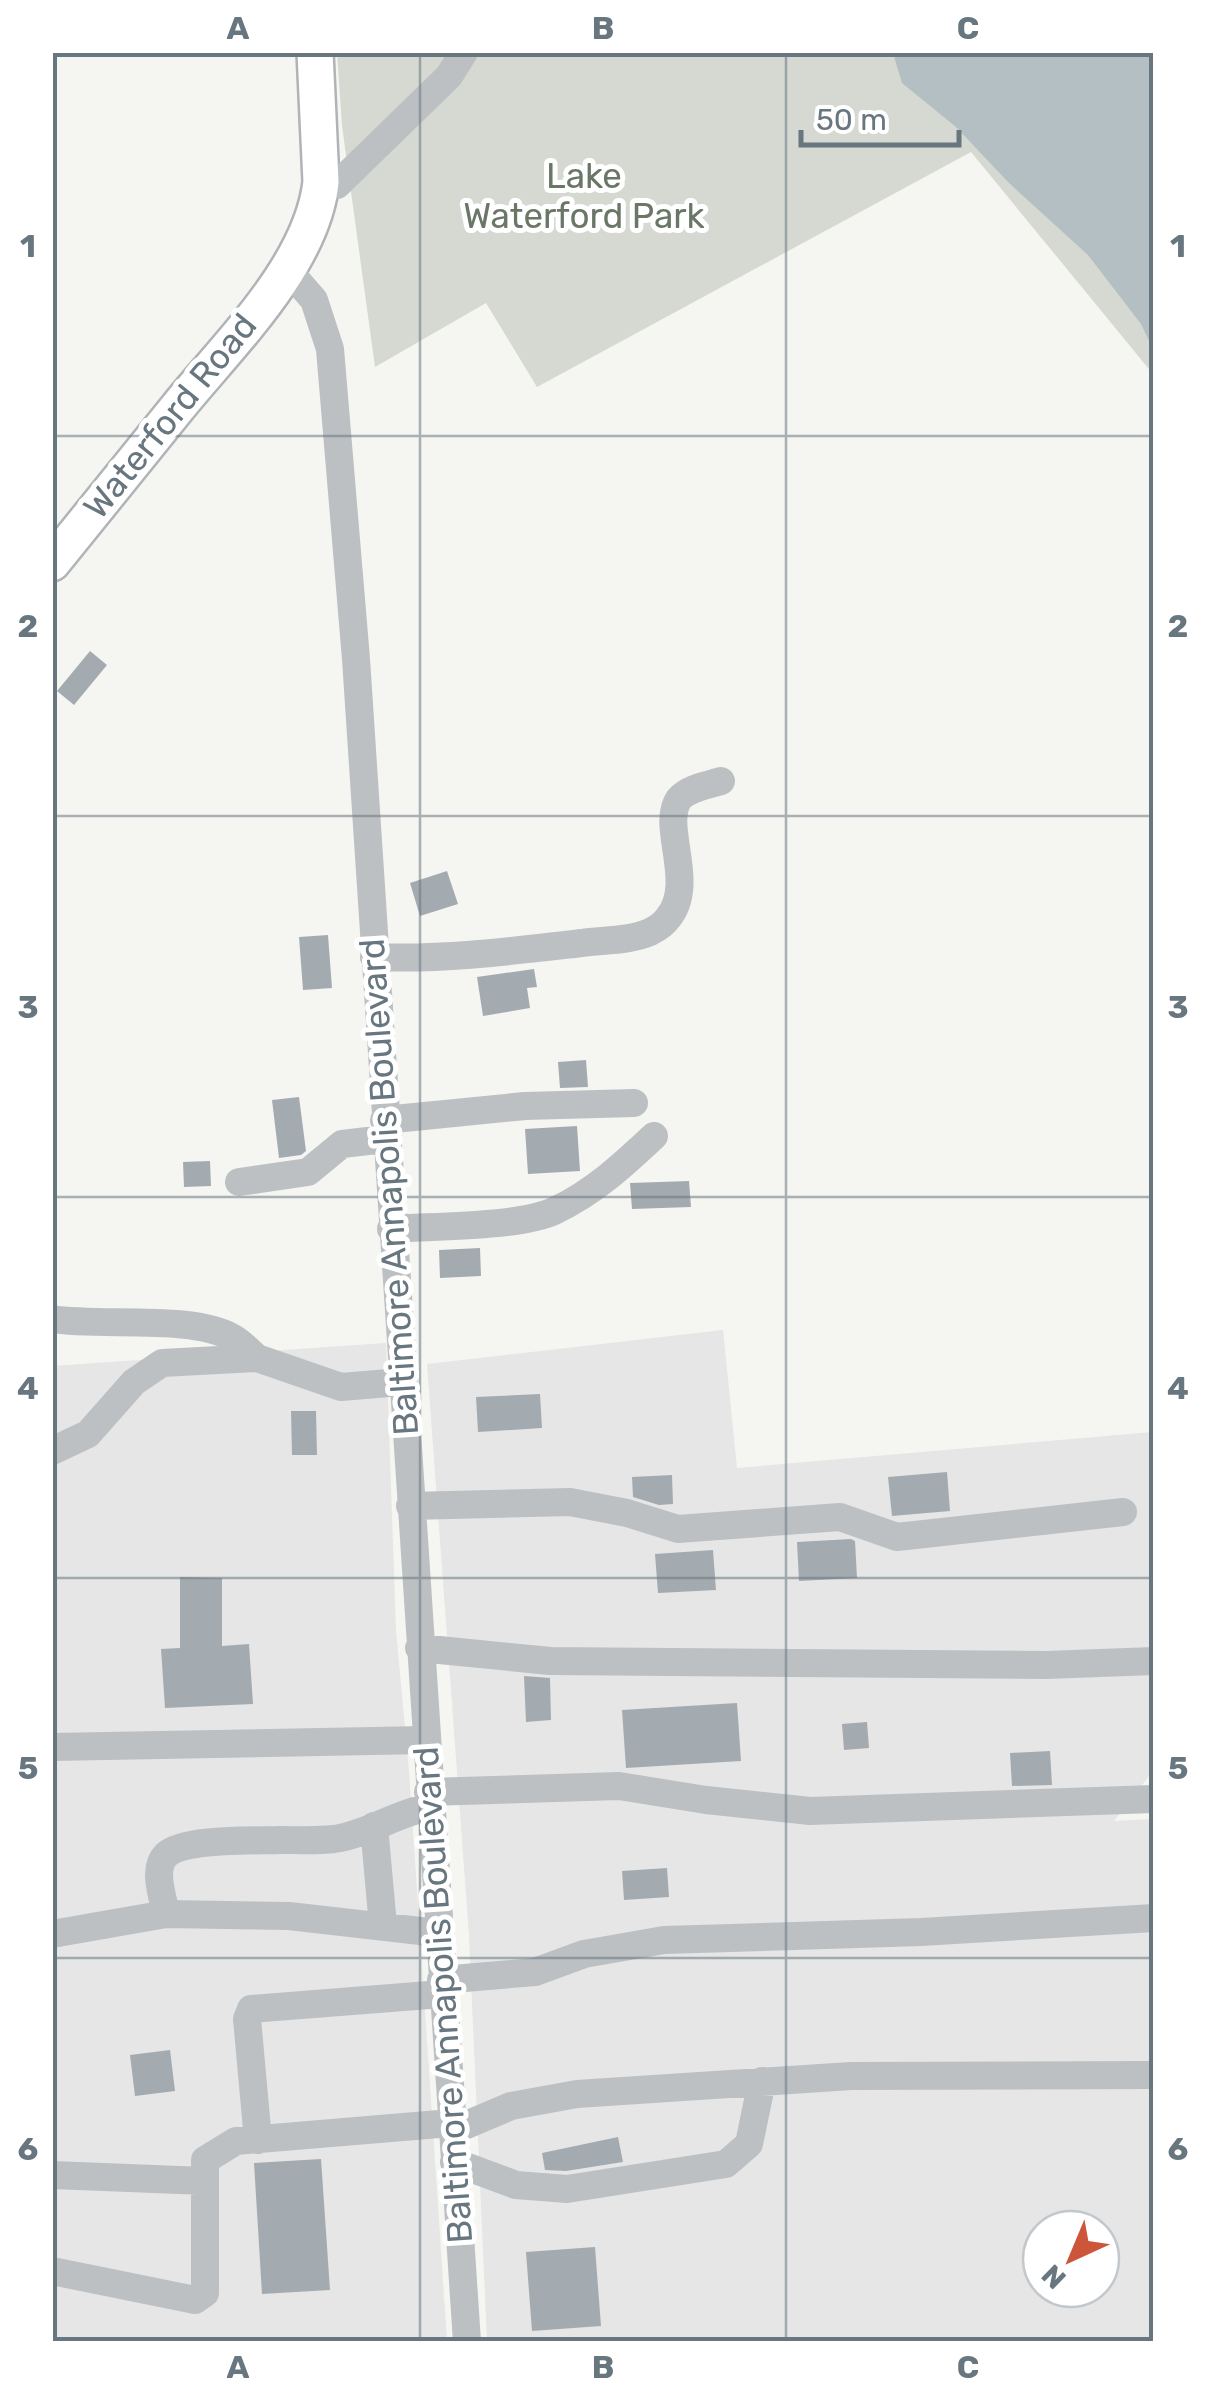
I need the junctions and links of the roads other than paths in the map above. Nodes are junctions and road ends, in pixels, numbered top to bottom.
1 (315, 52) edge
2 (464, 52) edge
3 (321, 182) junction
4 (287, 269) junction
5 (57, 548) edge
6 (721, 781) dead end
7 (374, 958) junction
8 (634, 1103) dead end
9 (385, 1129) junction
10 (654, 1136) dead end
11 (239, 1182) dead end
12 (391, 1229) junction
13 (52, 1320) edge
14 (258, 1358) junction
15 (401, 1382) junction
16 (52, 1451) edge
17 (410, 1506) junction
18 (1123, 1512) dead end
19 (419, 1648) junction
20 (1154, 1660) edge
21 (425, 1740) junction
22 (52, 1748) edge
23 (1154, 1799) edge
24 (429, 1800) junction
25 (374, 1826) junction
26 (166, 1914) junction
27 (1154, 1918) edge
28 (383, 1926) junction
29 (438, 1933) junction
30 (52, 1934) edge
31 (442, 1987) junction
32 (1154, 2075) edge
33 (762, 2082) junction
34 (451, 2127) junction
35 (258, 2140) junction
36 (454, 2162) junction
37 (52, 2175) edge
38 (205, 2181) junction
39 (52, 2271) edge
40 (467, 2342) edge

1 - 3 main road
2 - 3 street
3 - 4 main road
4 - 5 main road, Waterford Road
4 - 7 street, Baltimore Annapolis Boulevard
6 - 7 street
7 - 9 street, Baltimore Annapolis Boulevard
8 - 9 street
9 - 11 street
9 - 12 street, Baltimore Annapolis Boulevard
10 - 12 street
12 - 15 street, Baltimore Annapolis Boulevard
13 - 14 street
14 - 15 street
14 - 16 street
15 - 17 street, Baltimore Annapolis Boulevard
17 - 18 street
17 - 19 street, Baltimore Annapolis Boulevard
19 - 20 street
19 - 21 street, Baltimore Annapolis Boulevard
21 - 22 street
21 - 24 street, Baltimore Annapolis Boulevard
23 - 24 street
24 - 25 street
24 - 29 street, Baltimore Annapolis Boulevard
25 - 26 street
25 - 28 street
26 - 28 street
26 - 30 street
27 - 31 street
28 - 29 street
29 - 31 street, Baltimore Annapolis Boulevard
31 - 34 street, Baltimore Annapolis Boulevard
31 - 35 street
32 - 33 street
33 - 34 street
33 - 36 street
34 - 35 street
34 - 36 street, Baltimore Annapolis Boulevard
35 - 38 street
36 - 40 street, Baltimore Annapolis Boulevard
37 - 38 street
38 - 39 street

